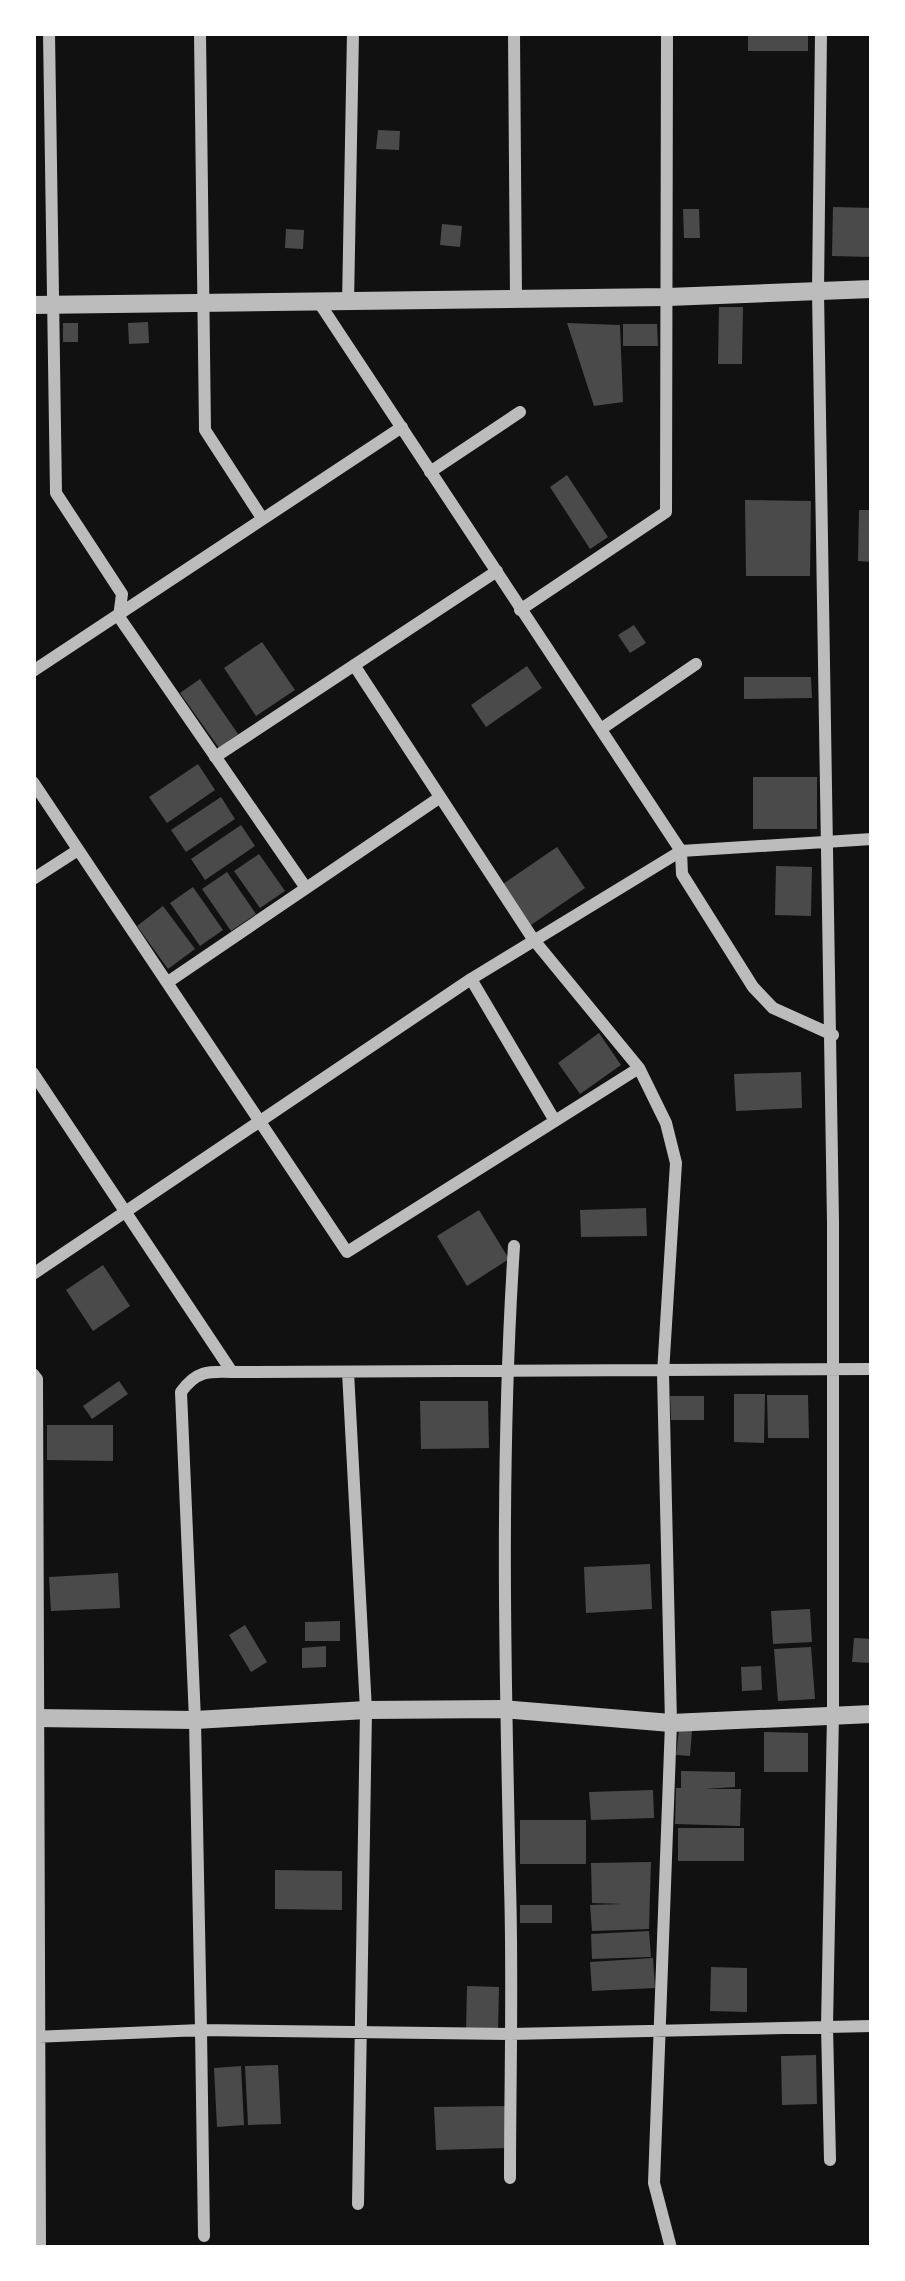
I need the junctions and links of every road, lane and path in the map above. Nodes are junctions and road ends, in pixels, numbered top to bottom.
1 (49, 33) edge
2 (200, 33) edge
3 (352, 33) edge
4 (514, 33) edge
5 (667, 33) edge
6 (821, 33) edge
7 (872, 289) edge
8 (818, 291) junction
9 (668, 297) junction
10 (516, 298) junction
11 (201, 302) junction
12 (320, 304) junction
13 (348, 304) junction
14 (43, 305) edge
15 (520, 412) dead end
16 (402, 427) junction
17 (430, 472) junction
18 (262, 518) junction
19 (497, 571) junction
20 (520, 610) junction
21 (119, 617) junction
22 (696, 664) dead end
23 (354, 665) junction
24 (33, 670) edge
25 (601, 729) junction
26 (214, 757) junction
27 (33, 782) edge
28 (439, 798) junction
29 (872, 838) edge
30 (829, 840) junction
31 (79, 850) junction
32 (681, 851) junction
33 (33, 879) edge
34 (306, 888) junction
35 (533, 939) junction
36 (471, 979) junction
37 (168, 982) junction
38 (832, 1035) junction
39 (639, 1068) junction
40 (34, 1075) edge
41 (555, 1121) junction
42 (261, 1122) junction
43 (127, 1210) junction
44 (514, 1246) dead end
45 (33, 1274) edge
46 (872, 1369) edge
47 (832, 1370) junction
48 (506, 1371) junction
49 (232, 1372) junction
50 (348, 1372) junction
51 (663, 1373) junction
52 (33, 1374) edge
53 (503, 1709) junction
54 (366, 1710) junction
55 (872, 1714) edge
56 (833, 1715) junction
57 (36, 1718) edge
58 (195, 1720) junction
59 (671, 1723) junction
60 (827, 2026) junction
61 (872, 2026) edge
62 (201, 2030) junction
63 (661, 2030) junction
64 (361, 2032) junction
65 (510, 2034) junction
66 (37, 2037) edge
67 (830, 2159) dead end
68 (510, 2178) dead end
69 (358, 2204) dead end
70 (204, 2236) dead end
71 (40, 2248) edge
72 (671, 2248) edge

1 - 14 street
2 - 11 street
3 - 13 street
4 - 10 street
5 - 9 street
6 - 8 street
7 - 8 street
8 - 9 street
8 - 30 street
9 - 10 street
9 - 20 street
10 - 13 street
11 - 12 street
11 - 14 street
11 - 18 street
12 - 13 street
12 - 16 street
14 - 21 street
15 - 17 street
16 - 17 street
16 - 18 street
17 - 19 street
18 - 21 street
19 - 20 street
19 - 23 street
20 - 25 street
21 - 24 street
21 - 26 street
22 - 25 street
23 - 26 street
23 - 28 street
25 - 32 street
26 - 34 street
27 - 31 street
28 - 34 street
28 - 35 street
29 - 30 street
30 - 32 street
30 - 38 street
31 - 33 street
31 - 37 street
32 - 35 street
32 - 38 street
34 - 37 street
35 - 36 street
35 - 39 street
36 - 41 street
36 - 42 street
37 - 42 street
38 - 47 street
39 - 41 street
39 - 51 street
40 - 43 street
41 - 42 street
42 - 43 street
43 - 45 street
43 - 49 street
44 - 48 street
46 - 47 street
47 - 51 street
47 - 56 street
48 - 50 street
48 - 51 street
48 - 53 street
49 - 50 street
49 - 58 street
50 - 54 street
51 - 59 street
52 - 57 street
53 - 54 street
53 - 59 street
53 - 65 street
54 - 58 street
54 - 64 street
55 - 56 street
56 - 59 street
56 - 60 street
57 - 58 street
57 - 66 street
58 - 62 street
59 - 63 street
60 - 61 street
60 - 63 street
60 - 67 street
62 - 64 street
62 - 66 street
62 - 70 street
63 - 65 street
63 - 72 street
64 - 65 street
64 - 69 street
65 - 68 street
66 - 71 street

